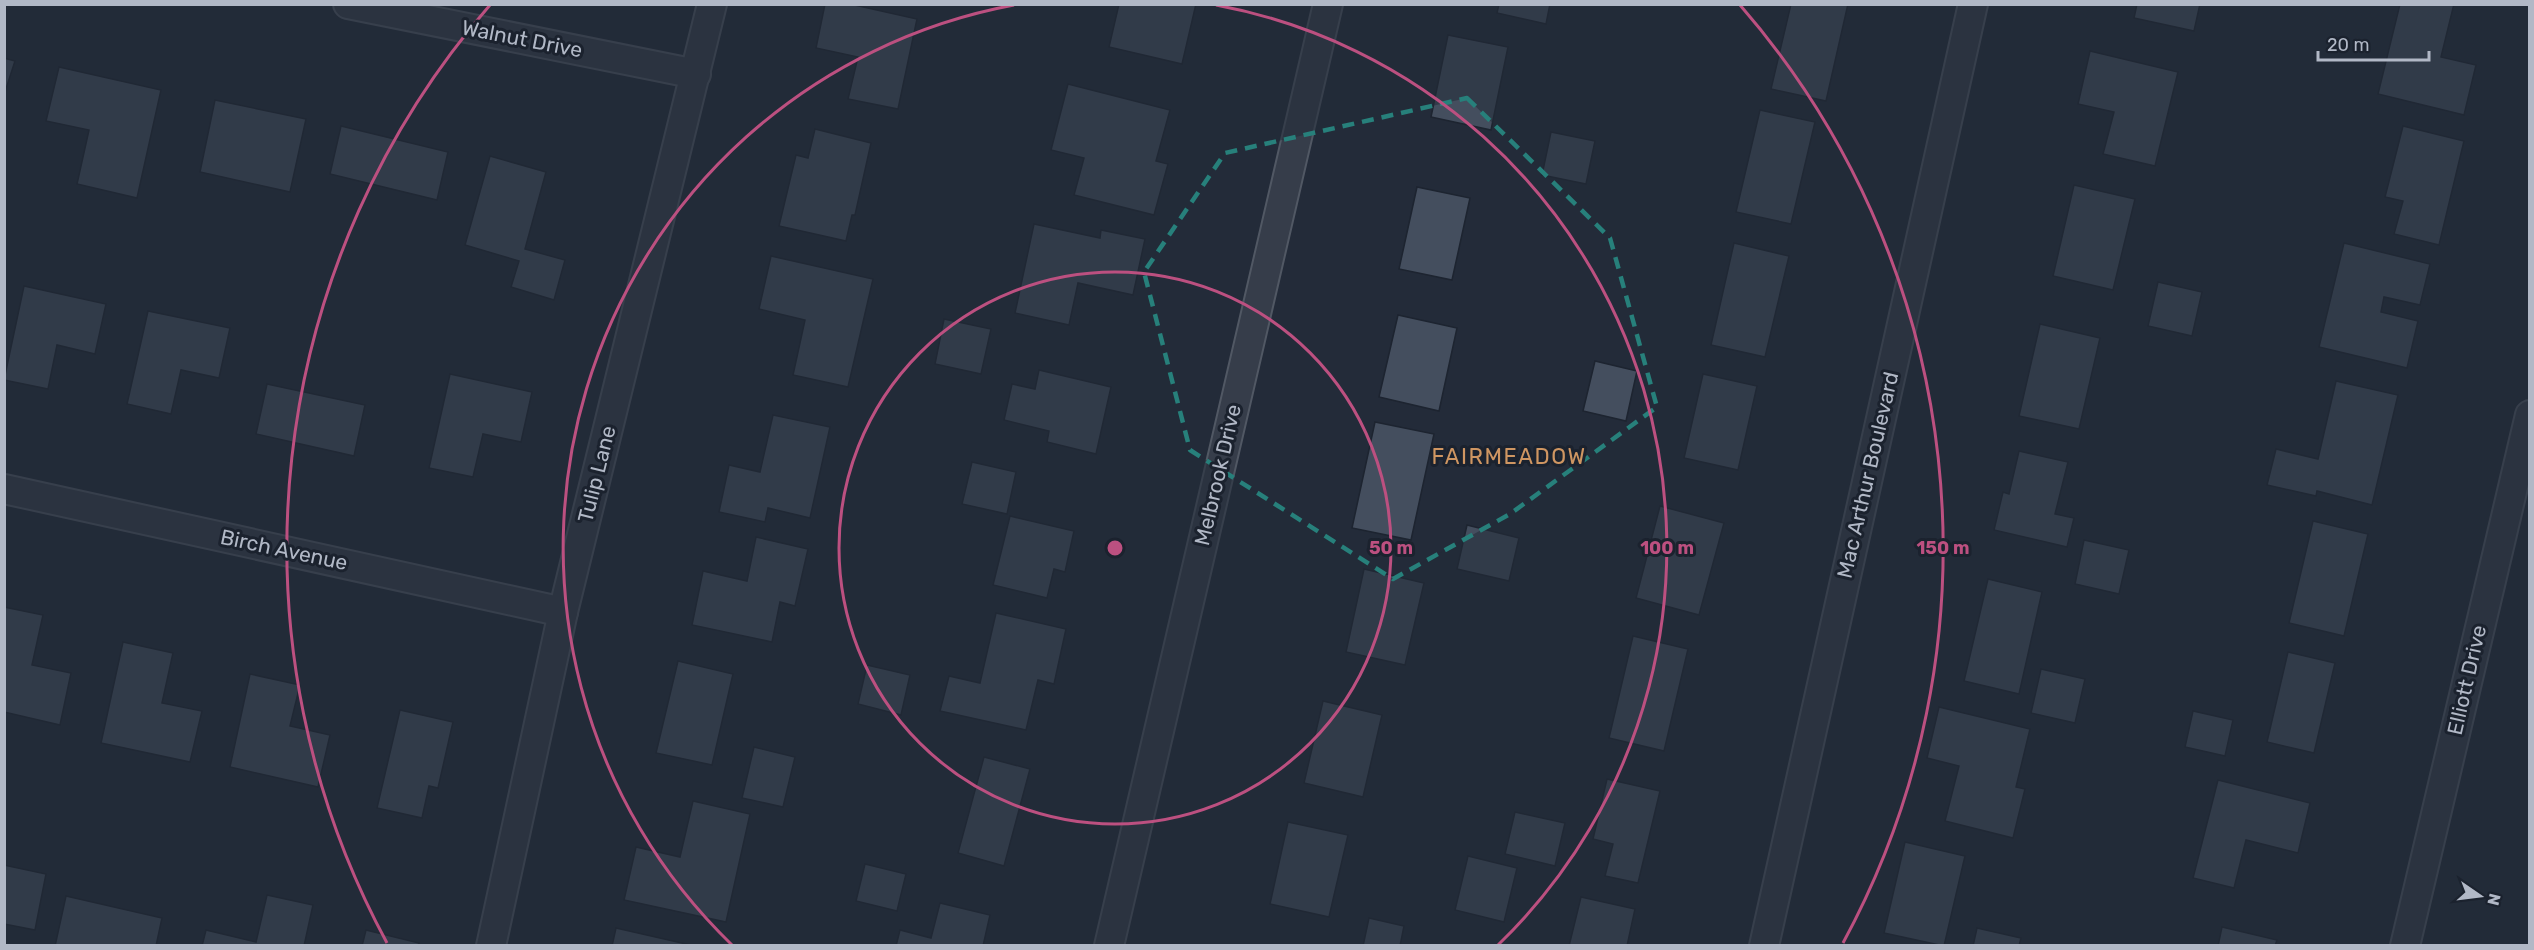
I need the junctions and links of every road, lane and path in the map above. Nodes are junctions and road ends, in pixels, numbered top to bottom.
1 (348, 4) edge
2 (712, 4) edge
3 (1328, 4) edge
4 (1973, 4) edge
5 (696, 74) junction
6 (2529, 415) edge
7 (4, 489) edge
8 (563, 612) junction
9 (491, 945) edge
10 (1109, 945) edge
11 (1764, 945) edge
12 (2405, 945) edge

1 - 5 street, Walnut Drive
2 - 5 street, Tulip Lane
3 - 10 street, Melbrook Drive
4 - 11 street, Mac Arthur Boulevard
5 - 8 street, Tulip Lane
6 - 12 street, Elliott Drive
7 - 8 street, Birch Avenue
8 - 9 street, Tulip Lane

